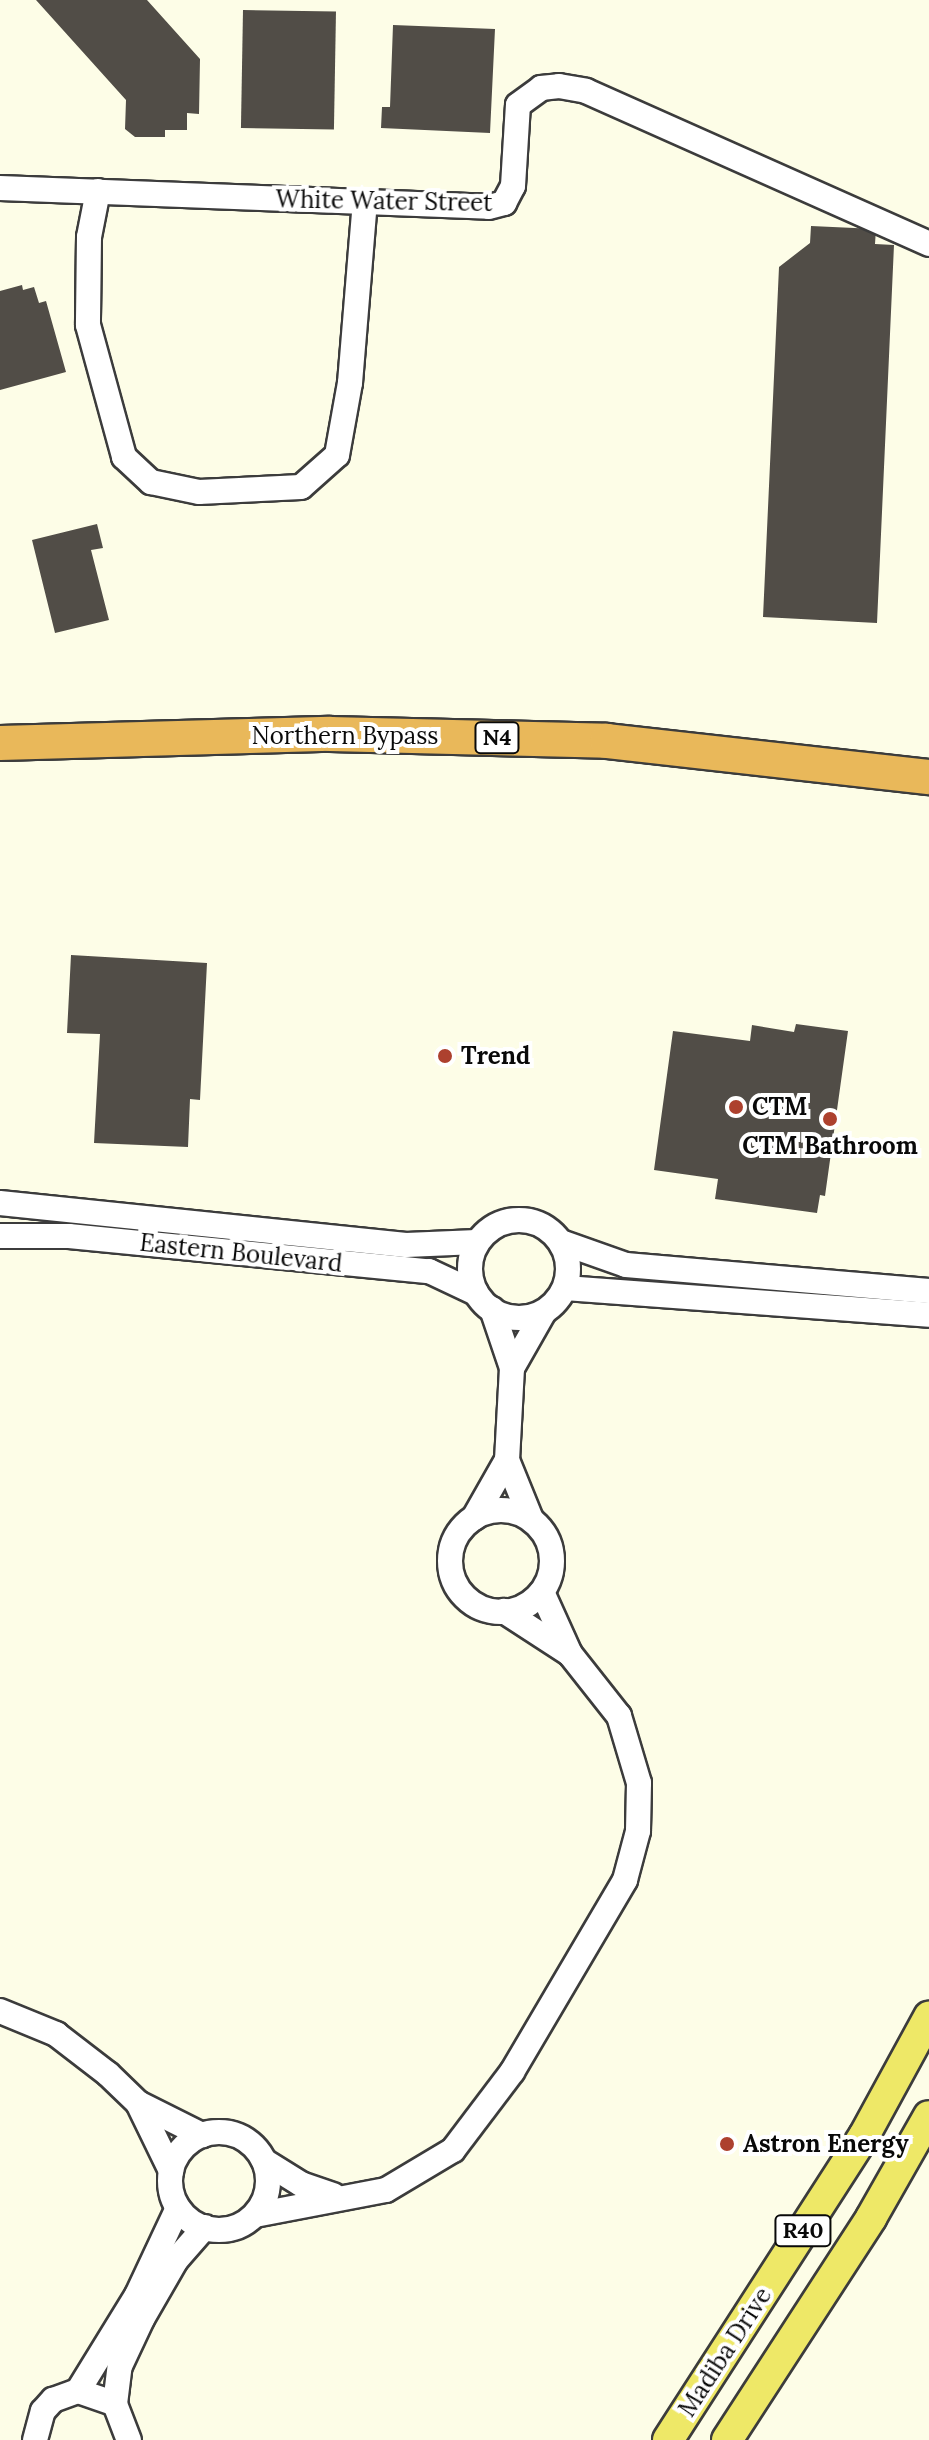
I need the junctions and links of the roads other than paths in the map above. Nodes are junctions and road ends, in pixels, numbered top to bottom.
1 (0, 188) edge
2 (98, 191) junction
3 (365, 202) junction
4 (929, 244) edge
5 (0, 743) edge
6 (929, 777) edge
7 (0, 1203) edge
8 (0, 1236) edge
9 (477, 1242) junction
10 (561, 1242) junction
11 (565, 1288) junction
12 (929, 1291) edge
13 (484, 1301) junction
14 (544, 1312) junction
15 (929, 1315) edge
16 (512, 1368) junction
17 (507, 1460) junction
18 (474, 1518) junction
19 (531, 1519) junction
20 (542, 1592) junction
21 (504, 1611) junction
22 (570, 1654) junction
23 (0, 2011) edge
24 (929, 2017) edge
25 (138, 2103) junction
26 (929, 2116) edge
27 (202, 2135) junction
28 (264, 2161) junction
29 (171, 2171) junction
30 (335, 2196) junction
31 (178, 2208) junction
32 (255, 2215) junction
33 (205, 2227) junction
34 (78, 2391) junction
35 (115, 2404) junction
36 (35, 2440) edge
37 (129, 2440) edge
38 (668, 2440) edge
39 (727, 2440) edge

1 - 2 street, White Water Street
2 - 3 street, White Water Street
2 - 3 street
3 - 4 street, White Water Street
5 - 6 highway, Northern Bypass / N4
7 - 9 street, Eastern Boulevard
8 - 13 street, Eastern Boulevard
9 - 10 street
9 - 13 street
10 - 11 street
10 - 12 street
11 - 14 street
11 - 15 street
13 - 14 street, Eastern Boulevard
13 - 16 street
14 - 16 street
16 - 17 street
17 - 18 street
17 - 19 street
18 - 19 street
18 - 21 street
19 - 20 street
20 - 21 street
20 - 22 street
21 - 22 street
22 - 30 street
23 - 25 street
24 - 38 main road, Madiba Drive / R40
25 - 27 street
25 - 29 street
26 - 39 main road, Madiba Drive / R40
27 - 28 street
27 - 29 street
28 - 30 street
28 - 32 street
29 - 31 street
30 - 32 street
31 - 33 street
31 - 34 street
32 - 33 street
33 - 35 street
34 - 35 street
34 - 36 street
35 - 37 street

